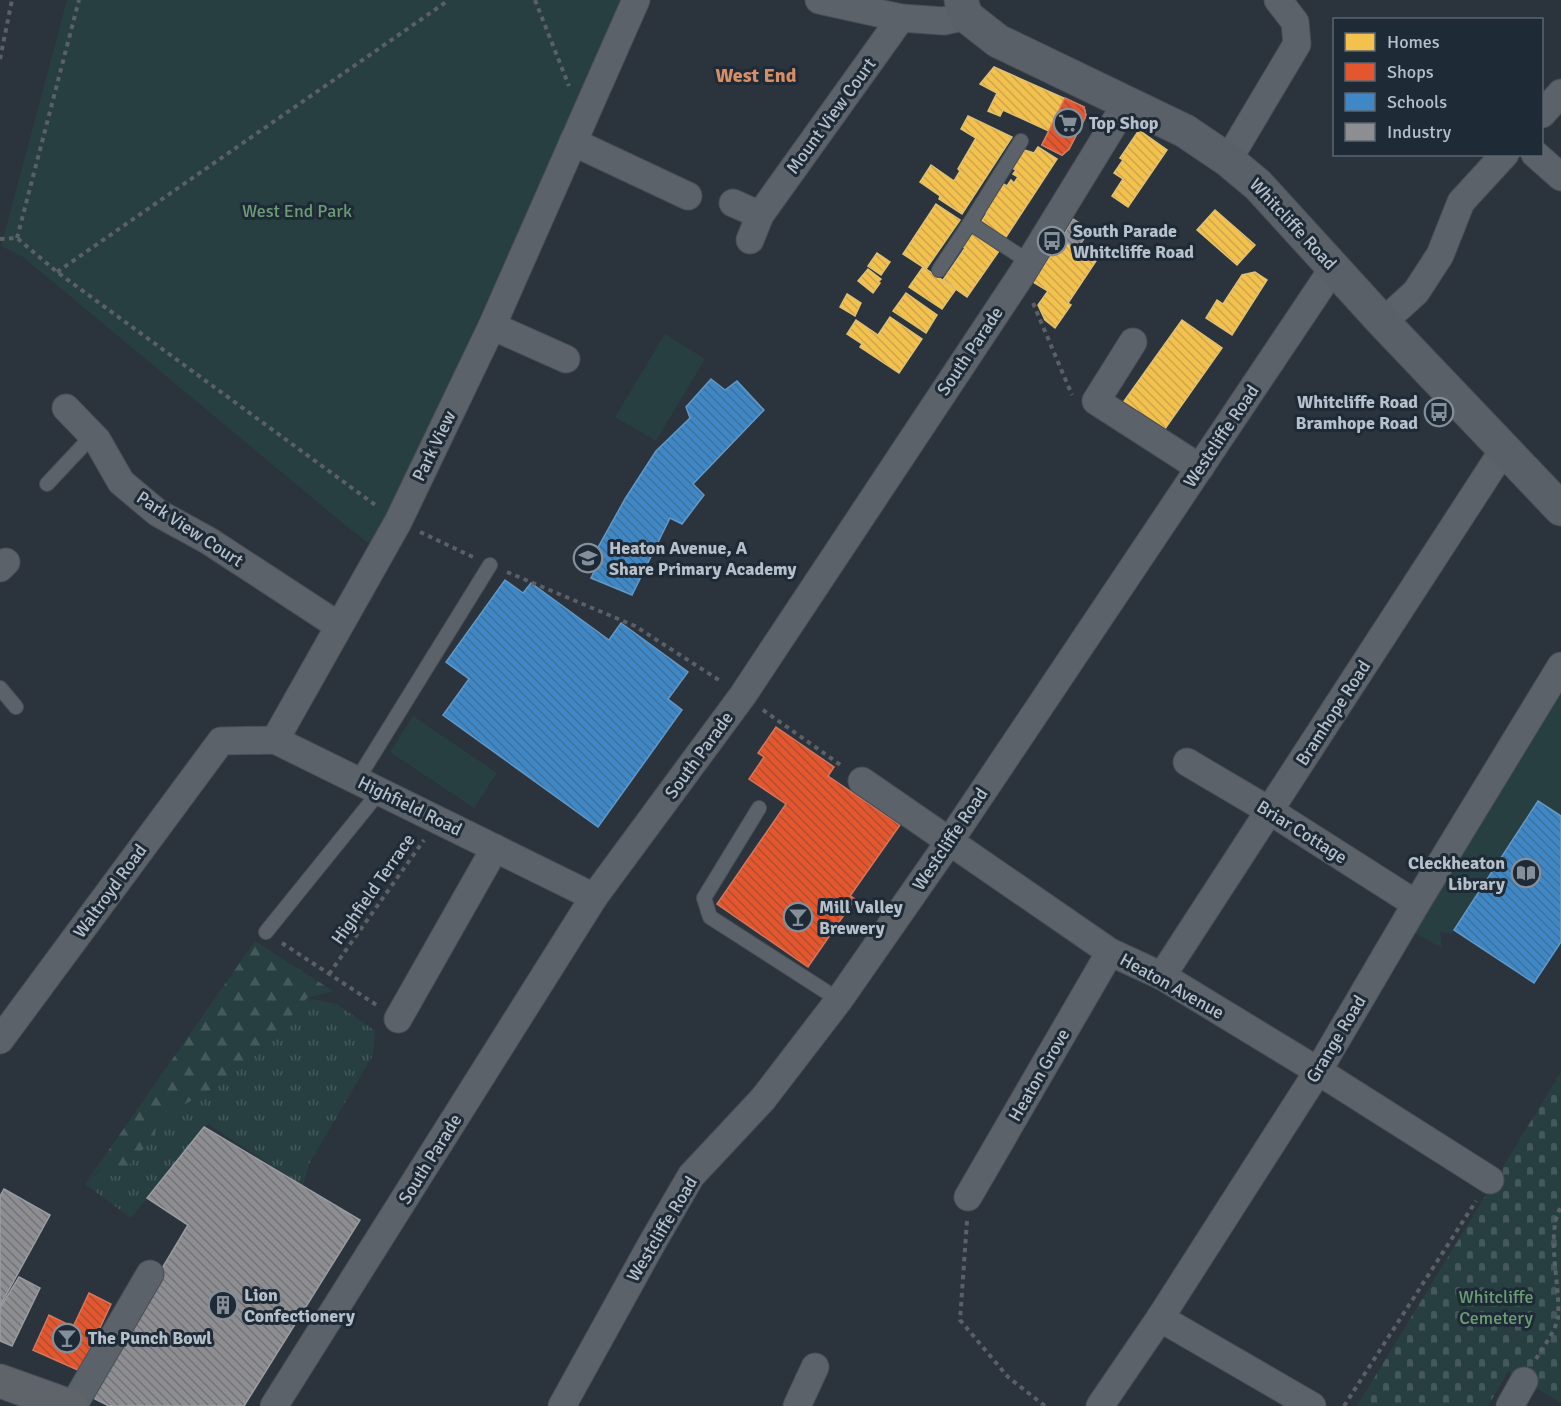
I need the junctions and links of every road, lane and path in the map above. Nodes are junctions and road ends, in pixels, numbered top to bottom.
1 (12, 0) edge
2 (79, 0) edge
3 (449, 0) edge
4 (535, 0) edge
5 (636, 0) edge
6 (819, 0) edge
7 (1278, 0) edge
8 (964, 8) edge
9 (902, 18) junction
10 (0, 59) edge
11 (570, 87) dead end
12 (1561, 93) edge
13 (1126, 104) junction
14 (1543, 113) edge
15 (1021, 141) dead end
16 (573, 142) junction
17 (1503, 156) edge
18 (1537, 156) edge
19 (1228, 160) junction
20 (1561, 177) edge
21 (688, 196) dead end
22 (733, 203) dead end
23 (760, 215) junction
24 (970, 223) junction
25 (17, 238) junction
26 (0, 239) edge
27 (750, 240) dead end
28 (1029, 262) junction
29 (1334, 267) junction
30 (939, 270) dead end
31 (57, 273) junction
32 (1383, 322) junction
33 (492, 326) junction
34 (1133, 342) dead end
35 (566, 360) dead end
36 (66, 408) dead end
37 (93, 436) junction
38 (1504, 449) junction
39 (1200, 468) junction
40 (47, 484) dead end
41 (1561, 509) edge
42 (398, 522) junction
43 (490, 565) junction
44 (339, 626) junction
45 (1561, 666) edge
46 (0, 688) edge
47 (742, 695) junction
48 (16, 707) dead end
49 (275, 740) junction
50 (221, 741) joint
51 (1187, 762) dead end
52 (862, 781) joint
53 (369, 786) junction
54 (759, 808) dead end
55 (1270, 811) junction
56 (438, 820) junction
57 (949, 842) junction
58 (495, 848) junction
59 (594, 897) junction
60 (1416, 904) junction
61 (266, 933) joint
62 (1110, 952) junction
63 (329, 974) junction
64 (1162, 976) junction
65 (839, 1000) junction
66 (398, 1019) joint
67 (0, 1040) edge
68 (1318, 1071) junction
69 (1490, 1180) joint
70 (968, 1197) joint
71 (1561, 1207) edge
72 (150, 1274) dead end
73 (1160, 1317) junction
74 (815, 1367) dead end
75 (0, 1381) edge
76 (1524, 1381) joint
77 (56, 1403) edge
78 (274, 1406) edge
79 (562, 1406) edge
80 (797, 1406) edge
81 (1045, 1406) edge
82 (1101, 1406) edge
83 (1312, 1406) edge
84 (1344, 1406) edge
85 (1510, 1406) edge

1 - 10 path
2 - 25 path
3 - 31 path
4 - 11 path
5 - 16 street, Park View
6 - 9 street
7 - 19 street
8 - 9 street
8 - 13 main road, Whitcliffe Road
9 - 23 street, Mount View Court
12 - 14 street
13 - 19 main road, Whitcliffe Road
13 - 28 street, South Parade
15 - 24 lane
16 - 21 street
16 - 33 street, Park View
17 - 32 street
18 - 20 street
19 - 29 main road, Whitcliffe Road
22 - 23 street
23 - 27 street, Mount View Court
24 - 28 lane
24 - 30 lane
25 - 26 path
25 - 31 path
28 - 47 street, South Parade
29 - 32 main road, Whitcliffe Road
29 - 39 street, Westcliffe Road
31 - 42 path
32 - 38 main road, Whitcliffe Road
33 - 35 street
33 - 42 street, Park View
34 - 39 street
36 - 37 street, Park View Court
37 - 40 lane
37 - 44 street, Park View Court
38 - 41 main road, Whitcliffe Road
38 - 55 street, Bramhope Road
39 - 57 street, Westcliffe Road
42 - 43 path
42 - 44 street, Park View
43 - 47 path
43 - 53 lane
44 - 49 street, Park View
45 - 60 street, Grange Road
46 - 48 lane
47 - 52 path
47 - 59 street, South Parade
49 - 50 street, Highfield Road
49 - 53 street, Highfield Road
50 - 67 street, Waltroyd Road
51 - 55 street, Briar Cottage
52 - 57 street, Heaton Avenue
53 - 56 street, Highfield Road
53 - 61 lane
54 - 65 lane
55 - 60 street, Briar Cottage
55 - 64 street, Bramhope Road
56 - 58 street, Highfield Road
56 - 63 path, Highfield Terrace
57 - 62 street, Heaton Avenue
57 - 65 street, Westcliffe Road
58 - 59 street, Highfield Road
58 - 66 street
59 - 78 street, South Parade
60 - 68 street, Grange Road
61 - 63 path
62 - 64 street, Heaton Avenue
62 - 70 street, Heaton Grove
63 - 66 path
64 - 68 street, Heaton Avenue
65 - 79 street, Westcliffe Road
68 - 69 street, Heaton Avenue
68 - 73 street, Grange Road
69 - 84 path
70 - 81 path
71 - 76 path
72 - 77 street
73 - 82 street, Grange Road
73 - 83 street
74 - 80 street
75 - 77 main road
76 - 85 street

